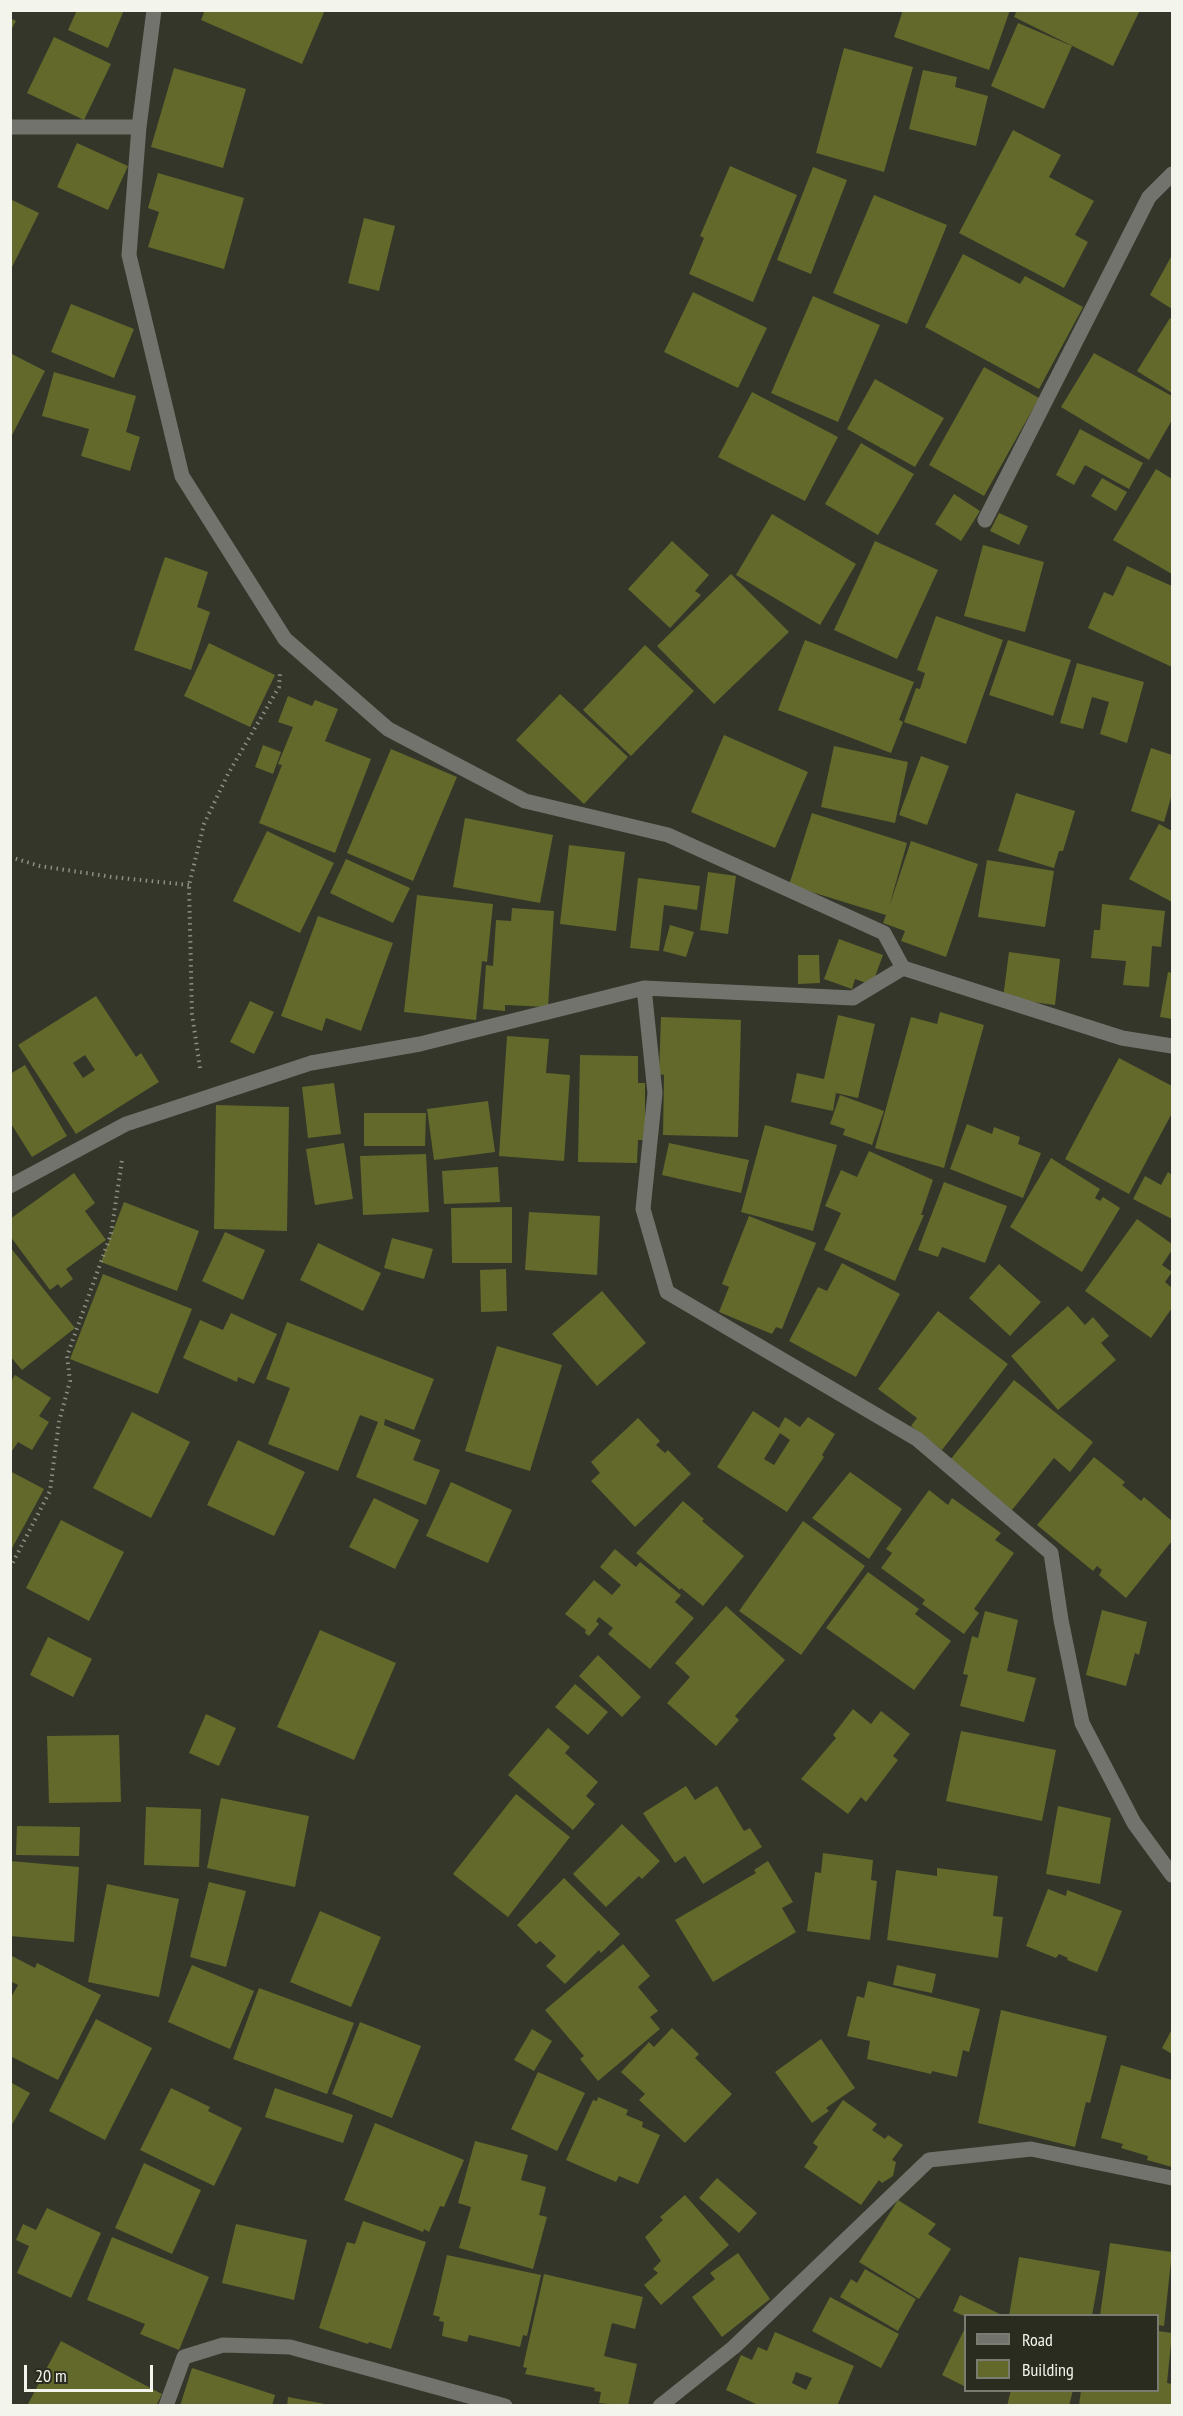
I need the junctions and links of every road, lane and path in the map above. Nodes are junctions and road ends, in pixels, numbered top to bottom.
1 (154, 10) edge
2 (139, 127) junction
3 (10, 128) edge
4 (1173, 174) edge
5 (985, 520) dead end
6 (285, 639) junction
7 (10, 723) edge
8 (10, 731) edge
9 (10, 857) edge
10 (189, 885) junction
11 (903, 968) junction
12 (644, 988) junction
13 (1173, 1046) edge
14 (205, 1099) junction
15 (126, 1124) junction
16 (10, 1186) edge
17 (10, 1568) edge
18 (1173, 1875) edge
19 (1173, 2178) edge
20 (166, 2406) edge
21 (505, 2406) edge
22 (660, 2406) edge

1 - 2 street
2 - 3 street
2 - 6 street
4 - 5 street
6 - 10 path
6 - 11 street
7 - 8 path
9 - 10 path
10 - 14 path
11 - 12 street
11 - 13 street
12 - 14 street
12 - 18 street
14 - 15 street
15 - 16 street
15 - 17 path
19 - 22 street
20 - 21 street

